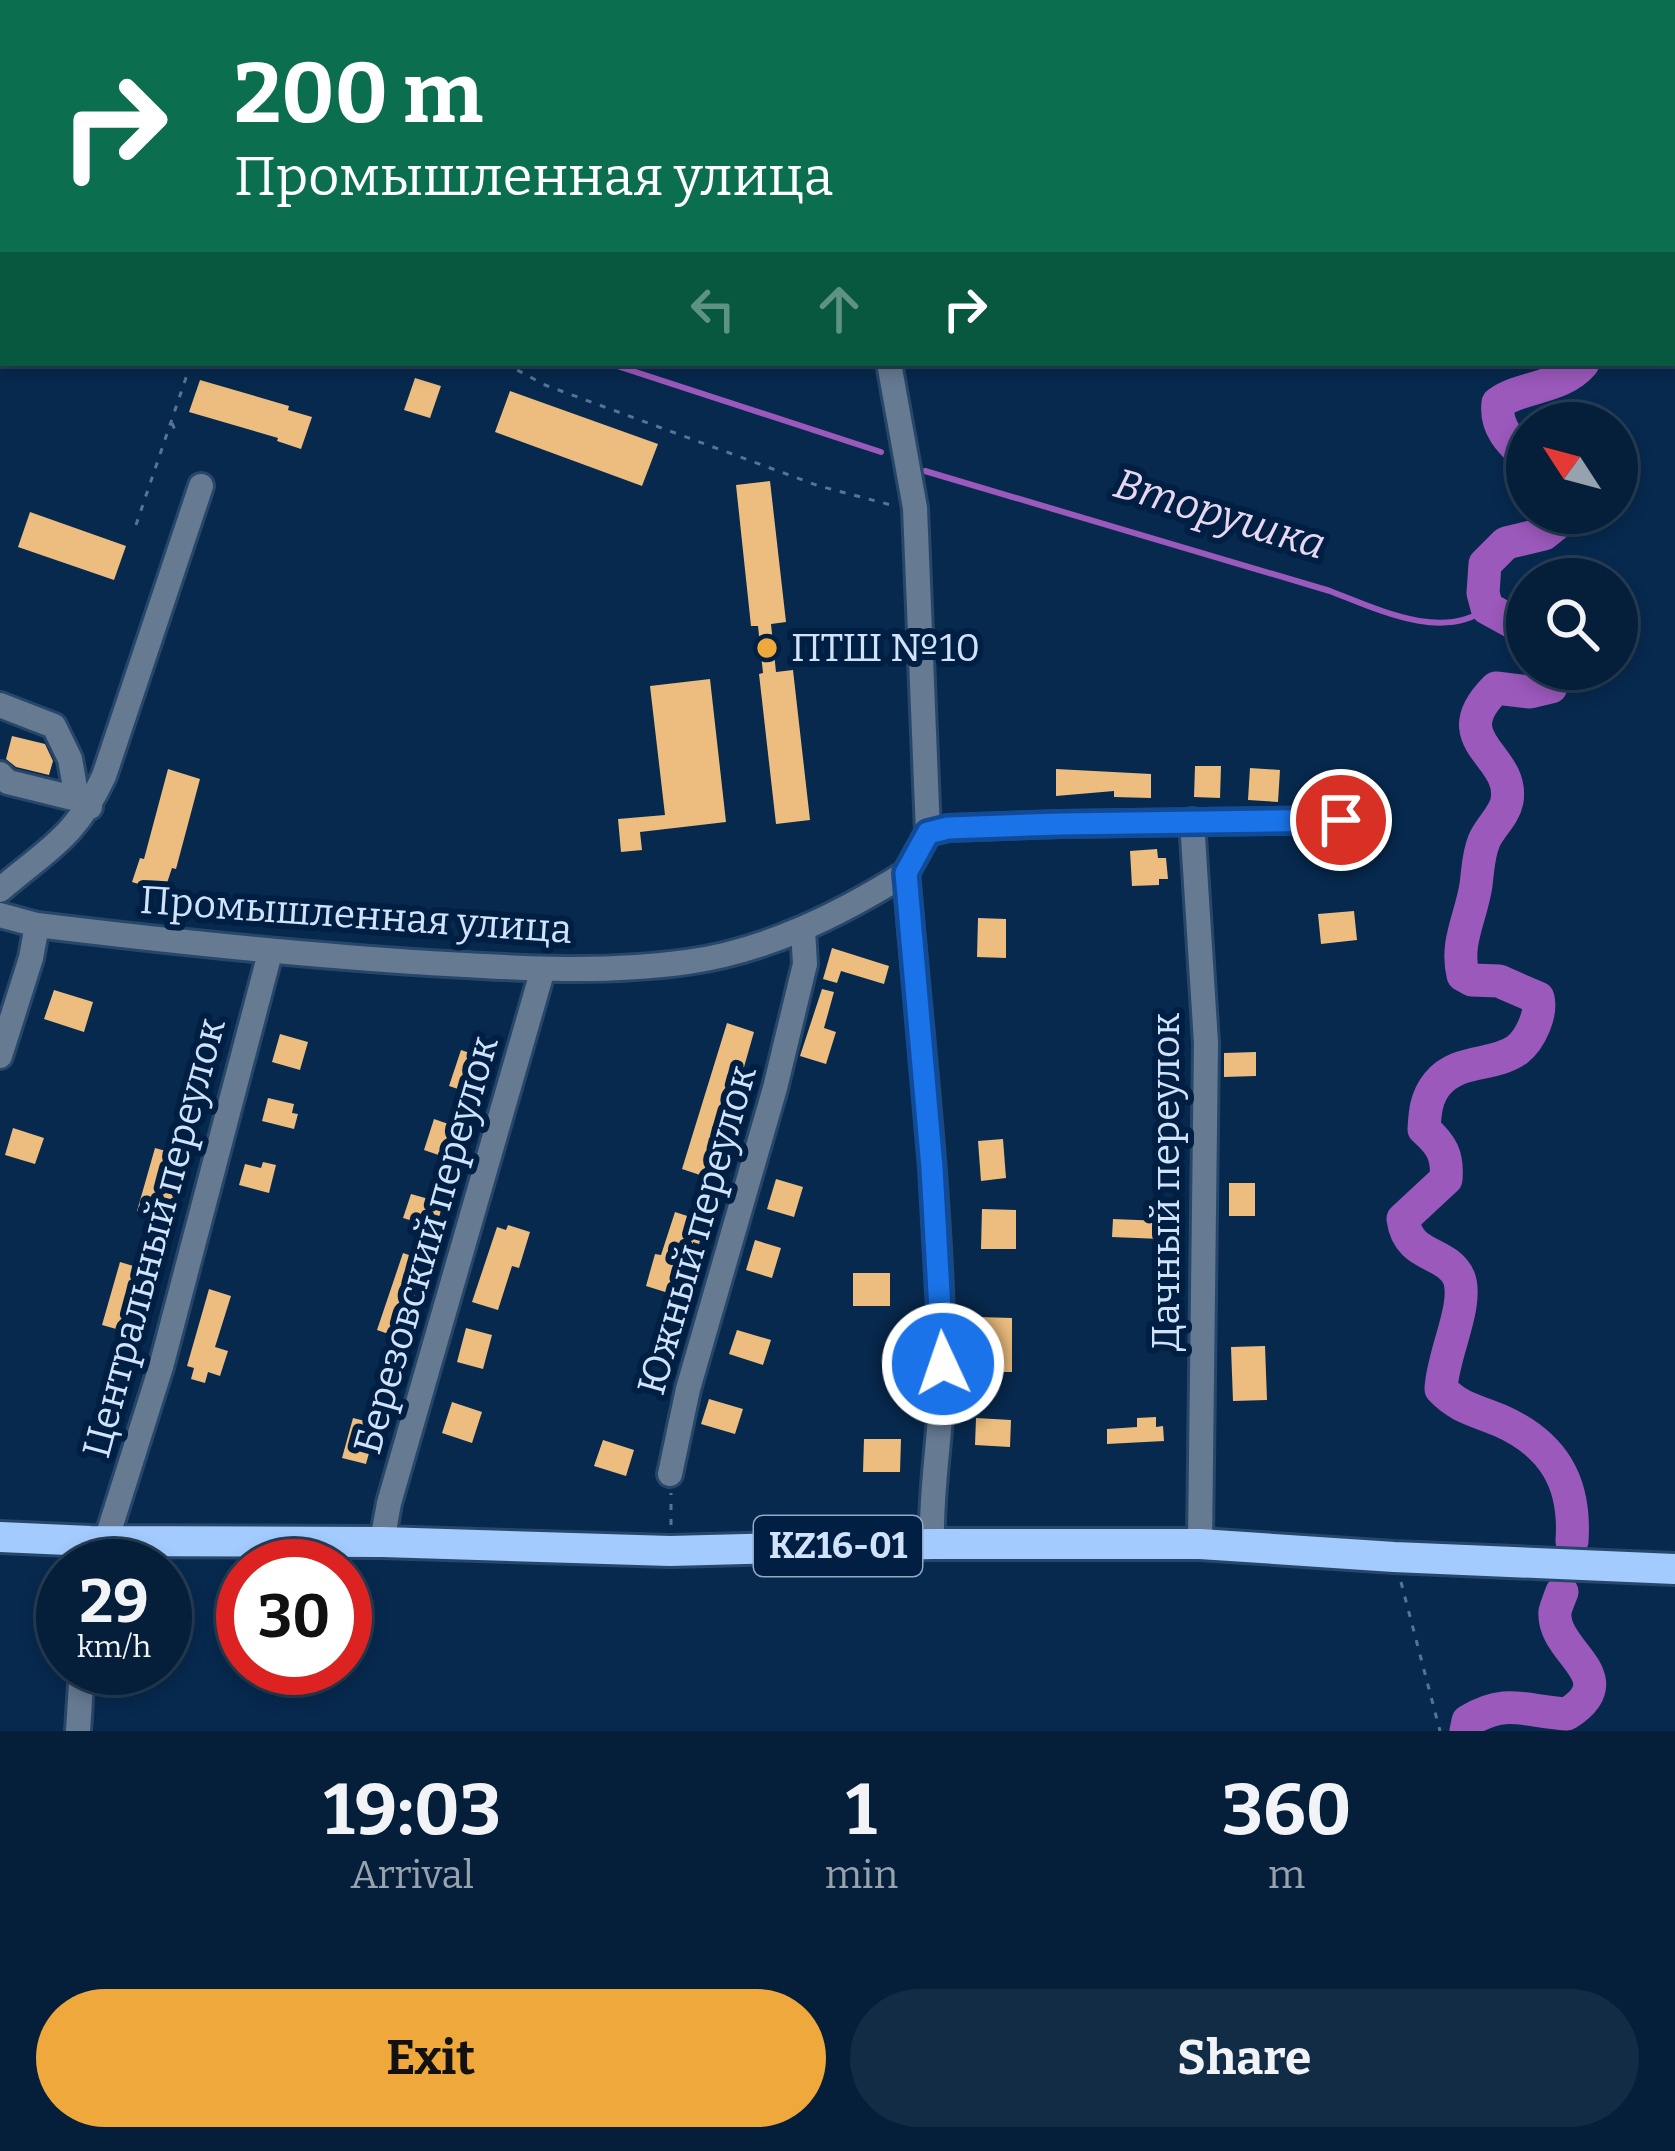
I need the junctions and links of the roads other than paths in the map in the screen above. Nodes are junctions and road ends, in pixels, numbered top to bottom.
1 (890, 366) edge
2 (201, 486) dead end
3 (0, 705) edge
4 (0, 774) edge
5 (83, 803) junction
6 (1341, 820) dead end
7 (1192, 821) junction
8 (928, 833) junction
9 (906, 873) junction
10 (0, 890) edge
11 (0, 915) edge
12 (37, 925) junction
13 (803, 930) junction
14 (270, 953) junction
15 (543, 969) junction
16 (0, 1056) edge
17 (670, 1474) road end
18 (0, 1537) edge
19 (99, 1539) edge
20 (36, 1542) edge
21 (382, 1542) junction
22 (932, 1544) junction
23 (1201, 1544) junction
24 (192, 1547) edge
25 (1675, 1569) edge
26 (80, 1695) edge
27 (78, 1731) edge

1 - 8 street
2 - 5 street
3 - 5 street
4 - 5 street
5 - 10 street
6 - 7 street
7 - 8 street
7 - 23 street, Дачный переулок
8 - 9 street
9 - 13 street, Промышленная улица
9 - 22 street
11 - 12 street, Промышленная улица
12 - 14 street, Промышленная улица
12 - 16 street
13 - 15 street, Промышленная улица
13 - 17 street, Южный переулок
14 - 15 street, Промышленная улица
14 - 19 street, Центральный переулок
15 - 21 street, Березовский переулок
18 - 20 main road, KZ16-01
21 - 22 main road, KZ16-01
21 - 24 main road, KZ16-01
22 - 23 main road, KZ16-01
23 - 25 main road, KZ16-01
26 - 27 street

